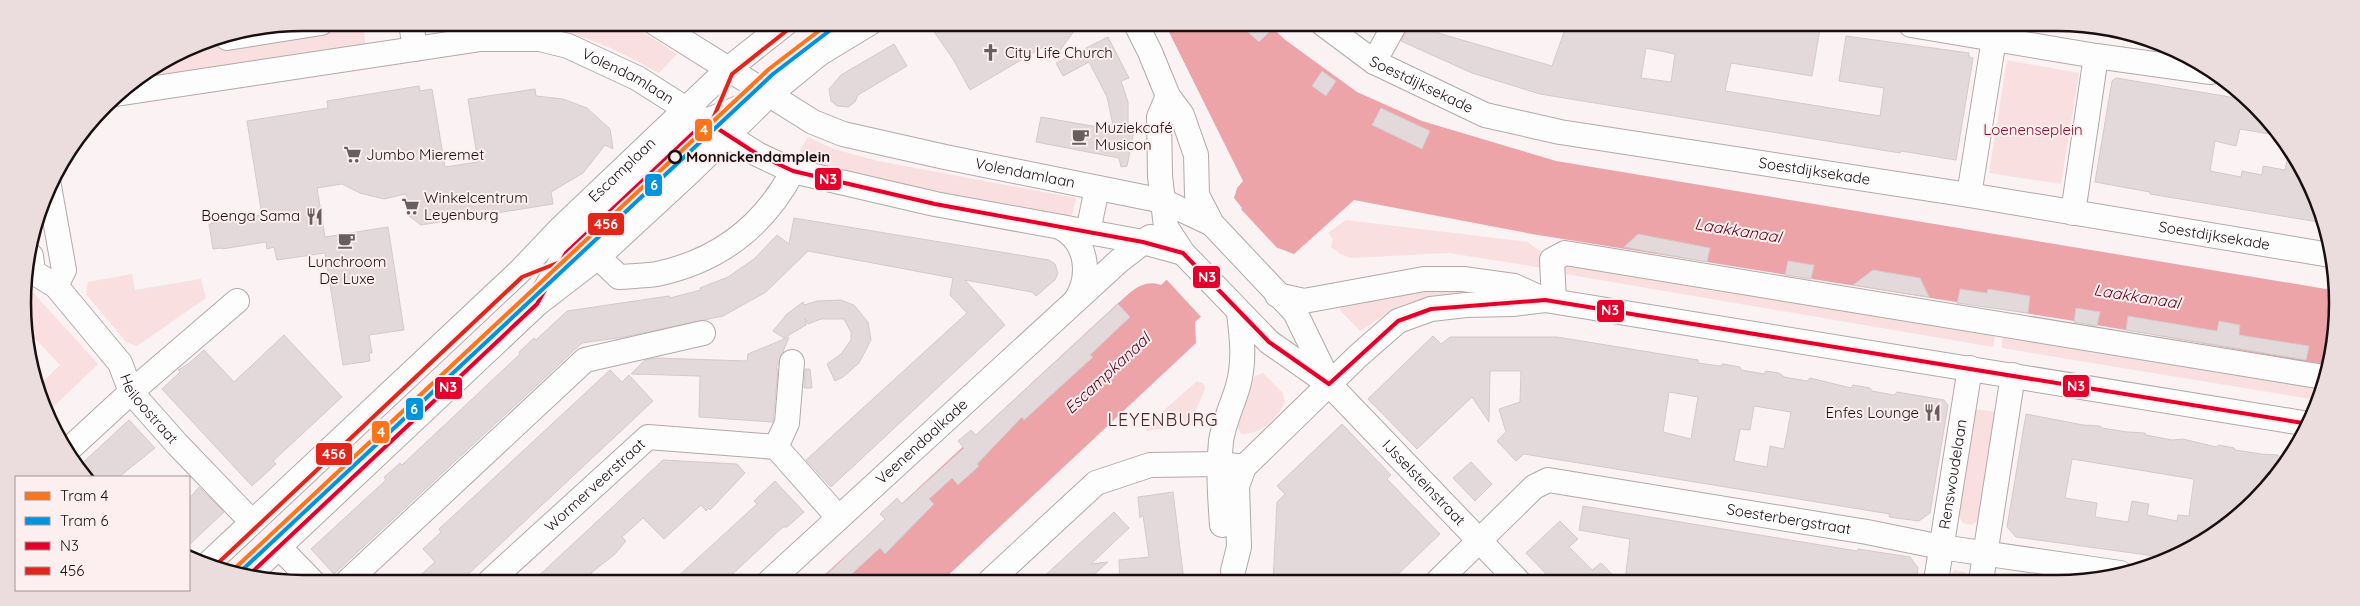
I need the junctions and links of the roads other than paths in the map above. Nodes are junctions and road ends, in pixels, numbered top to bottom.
1 (412, 31) edge
2 (667, 31) edge
3 (776, 31) edge
4 (857, 31) edge
5 (1140, 31) edge
6 (1332, 31) edge
7 (1391, 31) edge
8 (1947, 31) edge
9 (1994, 39) junction
10 (415, 49) junction
11 (2096, 56) junction
12 (1374, 62) junction
13 (727, 70) junction
14 (2197, 70) edge
15 (133, 91) edge
16 (769, 95) junction
17 (1168, 96) junction
18 (696, 115) junction
19 (727, 135) junction
20 (793, 171) junction
21 (1097, 188) junction
22 (1969, 195) junction
23 (52, 200) edge
24 (1163, 201) junction
25 (2073, 212) junction
26 (1214, 226) junction
27 (1166, 227) junction
28 (1143, 242) junction
29 (1086, 243) junction
30 (566, 253) junction
31 (2324, 254) edge
32 (1185, 255) junction
33 (598, 257) junction
34 (33, 272) edge
35 (519, 272) junction
36 (56, 286) junction
37 (1269, 287) junction
38 (1549, 300) junction
39 (237, 301) dead end
40 (1075, 302) junction
41 (537, 304) junction
42 (1236, 310) junction
43 (703, 333) dead end
44 (792, 362) dead end
45 (1970, 368) junction
46 (2013, 375) junction
47 (2318, 376) edge
48 (1330, 384) junction
49 (131, 392) junction
50 (2301, 423) edge
51 (72, 446) edge
52 (776, 447) junction
53 (1220, 464) junction
54 (1244, 468) junction
55 (838, 517) junction
56 (252, 522) junction
57 (1480, 542) junction
58 (279, 547) junction
59 (1941, 547) junction
60 (1985, 553) junction
61 (213, 559) edge
62 (254, 570) edge
63 (2104, 571) edge
64 (306, 575) edge
65 (354, 575) edge
66 (497, 575) edge
67 (776, 575) edge
68 (996, 575) edge
69 (1234, 575) edge
70 (1234, 575) edge
71 (1444, 575) edge
72 (1512, 575) edge
73 (1937, 575) edge
74 (1982, 575) edge

1 - 10 street
2 - 13 street, Volendamlaan
3 - 13 street, Escamplaan
4 - 16 street, Escamplaan
5 - 17 street
6 - 12 street, Soestdijksekade
7 - 12 street
8 - 9 street
9 - 11 street
9 - 22 street
10 - 15 street, Volendamlaan
10 - 18 street, Volendamlaan
11 - 14 street
11 - 25 street
12 - 22 street, Soestdijksekade
13 - 16 street, Volendamlaan
13 - 18 street, Escamplaan
16 - 18 street, Escamplaan
16 - 19 street, Escamplaan
16 - 21 street, Volendamlaan
17 - 24 street
17 - 26 street
18 - 19 street, Volendamlaan
18 - 30 street, Escamplaan
18 - 35 street, Escamplaan
19 - 20 street, Volendamlaan
19 - 33 street, Escamplaan
20 - 29 street, Volendamlaan
20 - 33 street
21 - 24 street, Volendamlaan
21 - 29 street
22 - 25 street, Soestdijksekade
23 - 36 street
24 - 26 street
24 - 27 street
25 - 31 street, Soestdijksekade
26 - 37 street
27 - 28 street, Veenendaalkade
27 - 32 street
28 - 29 street, Volendamlaan
28 - 32 street, Volendamlaan
28 - 40 street, Veenendaalkade
29 - 40 street, Veenendaalkade
30 - 35 street, Escamplaan
30 - 41 street, Escamplaan
32 - 42 street
33 - 41 street, Escamplaan
34 - 36 street, Heiloostraat
35 - 56 street, Escamplaan
36 - 49 street, Heiloostraat
37 - 38 street
37 - 48 street
38 - 45 street
38 - 47 street
38 - 48 street
39 - 49 street
40 - 55 street, Veenendaalkade
41 - 58 street, Escamplaan
42 - 48 street
42 - 53 street
43 - 65 street
44 - 52 street
45 - 46 street
45 - 59 street, Renswoudelaan
46 - 50 street
46 - 60 street
48 - 54 street
48 - 57 street, IJsselsteinstraat
49 - 51 street
49 - 56 street, Heiloostraat
52 - 55 street
52 - 66 street, Wormerveerstraat
53 - 54 street
53 - 68 street
53 - 69 street
54 - 70 street
55 - 67 street, Veenendaalkade
56 - 61 street, Escamplaan
57 - 59 street, Soesterbergstraat
57 - 71 street
57 - 72 street, IJsselsteinstraat
58 - 62 street, Escamplaan
58 - 64 street
59 - 60 street, Soesterbergstraat
59 - 73 street, Renswoudelaan
60 - 63 street, Soesterbergstraat
60 - 74 street

